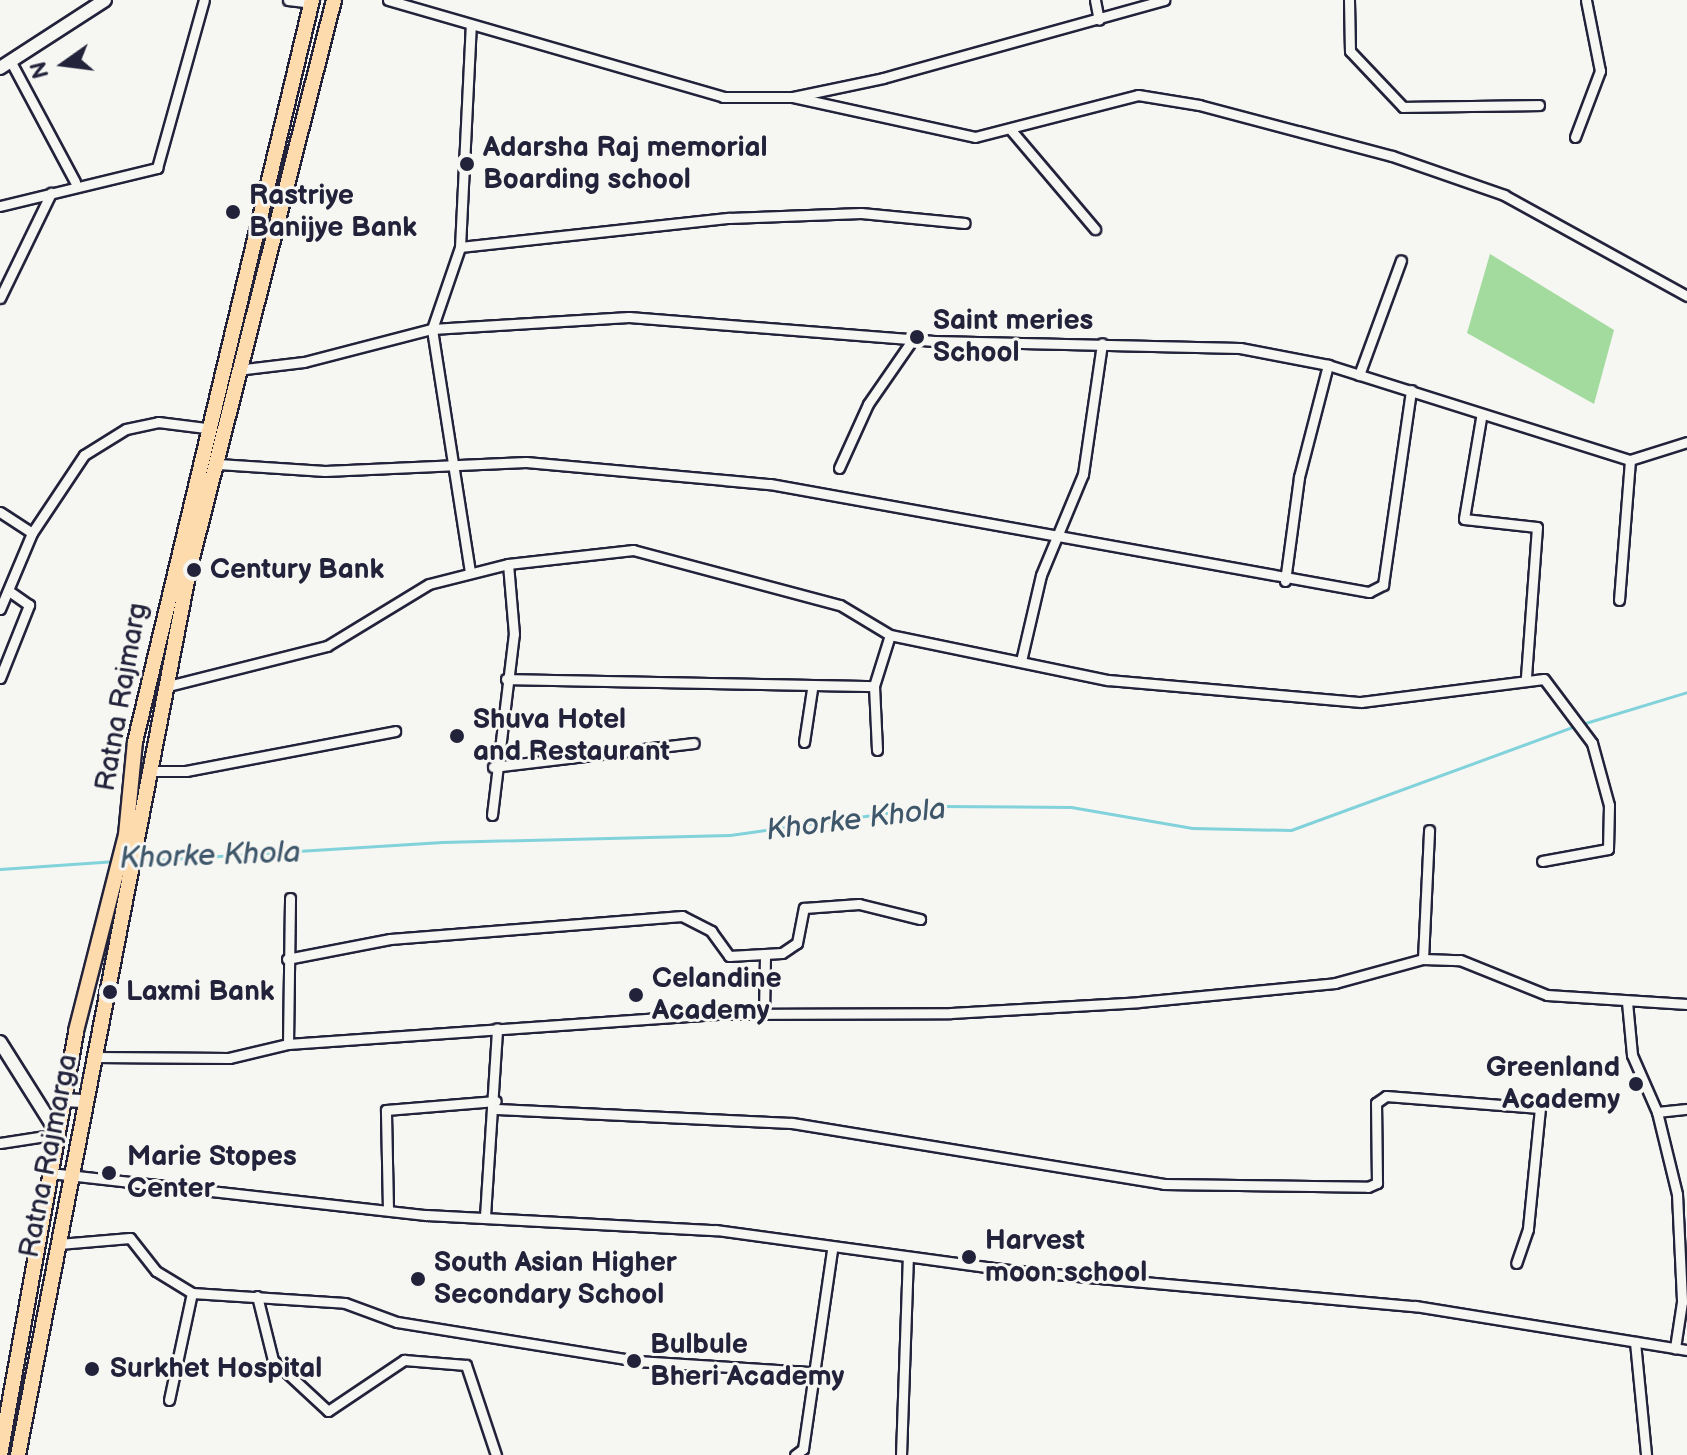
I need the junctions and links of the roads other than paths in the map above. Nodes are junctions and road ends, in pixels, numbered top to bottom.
1 (105, 0) edge
2 (204, 0) edge
3 (288, 0) edge
4 (334, 0) edge
5 (388, 0) edge
6 (1095, 0) edge
7 (1164, 0) edge
8 (1349, 0) edge
9 (1586, 0) edge
10 (311, 2) edge
11 (1099, 20) junction
12 (471, 25) junction
13 (6, 65) edge
14 (793, 97) junction
15 (1539, 105) dead end
16 (1011, 130) junction
17 (1575, 137) dead end
18 (75, 182) junction
19 (51, 193) junction
20 (0, 206) edge
21 (965, 223) dead end
22 (1095, 229) dead end
23 (460, 247) junction
24 (1401, 260) dead end
25 (1687, 296) edge
26 (0, 298) edge
27 (432, 329) junction
28 (913, 339) junction
29 (1102, 343) junction
30 (1328, 365) junction
31 (245, 369) junction
32 (1359, 375) junction
33 (1411, 390) junction
34 (1481, 418) junction
35 (206, 428) junction
36 (1687, 442) edge
37 (1630, 460) junction
38 (218, 464) junction
39 (839, 468) dead end
40 (450, 470) junction
41 (0, 512) edge
42 (32, 533) junction
43 (1058, 537) junction
44 (508, 564) junction
45 (470, 572) junction
46 (1285, 581) junction
47 (9, 591) junction
48 (1619, 600) dead end
49 (0, 609) edge
50 (890, 635) junction
51 (1021, 661) junction
52 (0, 678) edge
53 (1526, 678) junction
54 (506, 679) junction
55 (874, 686) junction
56 (164, 687) junction
57 (812, 689) junction
58 (395, 731) dead end
59 (804, 742) dead end
60 (694, 743) dead end
61 (877, 750) dead end
62 (493, 767) junction
63 (147, 771) junction
64 (492, 815) dead end
65 (1429, 830) dead end
66 (131, 831) junction
67 (1542, 861) dead end
68 (121, 869) junction
69 (290, 898) dead end
70 (920, 919) dead end
71 (765, 954) junction
72 (287, 959) junction
73 (1423, 959) junction
74 (1627, 1002) junction
75 (1687, 1004) edge
76 (764, 1014) junction
77 (497, 1028) junction
78 (0, 1042) edge
79 (288, 1044) junction
80 (95, 1057) junction
81 (63, 1100) junction
82 (83, 1101) junction
83 (496, 1105) junction
84 (1687, 1109) edge
85 (1657, 1112) junction
86 (58, 1134) junction
87 (0, 1143) edge
88 (50, 1173) junction
89 (69, 1175) junction
90 (388, 1209) junction
91 (485, 1216) junction
92 (59, 1244) junction
93 (832, 1249) junction
94 (908, 1258) junction
95 (1516, 1263) dead end
96 (192, 1293) junction
97 (257, 1296) junction
98 (1635, 1342) junction
99 (1675, 1348) junction
100 (1687, 1350) edge
101 (809, 1372) junction
102 (169, 1400) dead end
103 (0, 1455) edge
104 (18, 1455) edge
105 (496, 1455) edge
106 (795, 1455) edge
107 (901, 1455) edge
108 (1646, 1455) edge

1 - 13 main road
2 - 18 street
3 - 10 street
4 - 31 main road, Ratna Rajmarg
5 - 12 street
6 - 11 street
7 - 11 street
8 - 15 street
9 - 17 street
10 - 35 main road, Ratna Rajmarg
11 - 14 street
12 - 14 street
12 - 23 street
13 - 18 street
14 - 16 street
16 - 22 street
16 - 25 street
18 - 19 street
19 - 20 street
19 - 26 street
21 - 23 street
23 - 27 street
24 - 32 street
27 - 28 street
27 - 31 street
27 - 40 street
28 - 29 street
28 - 39 street
29 - 30 street
29 - 43 street
30 - 32 street
30 - 46 street
31 - 38 main road, Ratna Rajmarg
32 - 33 street
33 - 34 street
33 - 46 street
34 - 37 street
34 - 53 street
35 - 42 street
35 - 66 main road, Ratna Rajmarg
36 - 37 street
37 - 48 street
38 - 40 street
38 - 56 main road, Ratna Rajmarg
40 - 43 street
40 - 45 street
41 - 42 street
42 - 47 street
43 - 46 street
43 - 51 street
44 - 45 street
44 - 50 street
44 - 54 street
45 - 56 street
47 - 49 street
47 - 52 street
50 - 51 street
50 - 55 street
51 - 53 street
53 - 67 street
54 - 57 street
54 - 62 street
55 - 57 street
55 - 61 street
56 - 63 main road, Ratna Rajmarg
57 - 59 street
58 - 63 street
60 - 62 street
62 - 64 street
63 - 66 main road, Ratna Rajmarg
65 - 73 street
66 - 68 main road, Ratna Rajmarg
68 - 80 main road, Ratna Rajmarga
68 - 81 main road, Ratna Rajmarg
69 - 72 street
70 - 71 street
71 - 72 street
71 - 76 street
72 - 79 street
73 - 74 street
73 - 76 street
74 - 75 street
74 - 85 street
76 - 77 street
77 - 79 street
77 - 83 street
78 - 86 main road
79 - 80 street
80 - 82 main road, Ratna Rajmarga
81 - 82 main road
81 - 86 main road, Ratna Rajmarg
82 - 89 main road, Ratna Rajmarga
83 - 90 street
83 - 91 street
83 - 95 street
84 - 85 street
85 - 99 street
86 - 87 street
86 - 88 main road, Ratna Rajmarg
88 - 89 street
88 - 103 main road, Ratna Rajmarg
89 - 90 street
89 - 92 main road, Ratna Rajmarga
90 - 91 street
91 - 93 street
92 - 96 street
92 - 104 main road, Ratna Rajmarga
93 - 94 street
93 - 101 street
94 - 98 street
94 - 107 street
96 - 97 street
96 - 102 street
97 - 101 street
97 - 105 street
98 - 99 street
98 - 108 street
99 - 100 street
101 - 106 street

